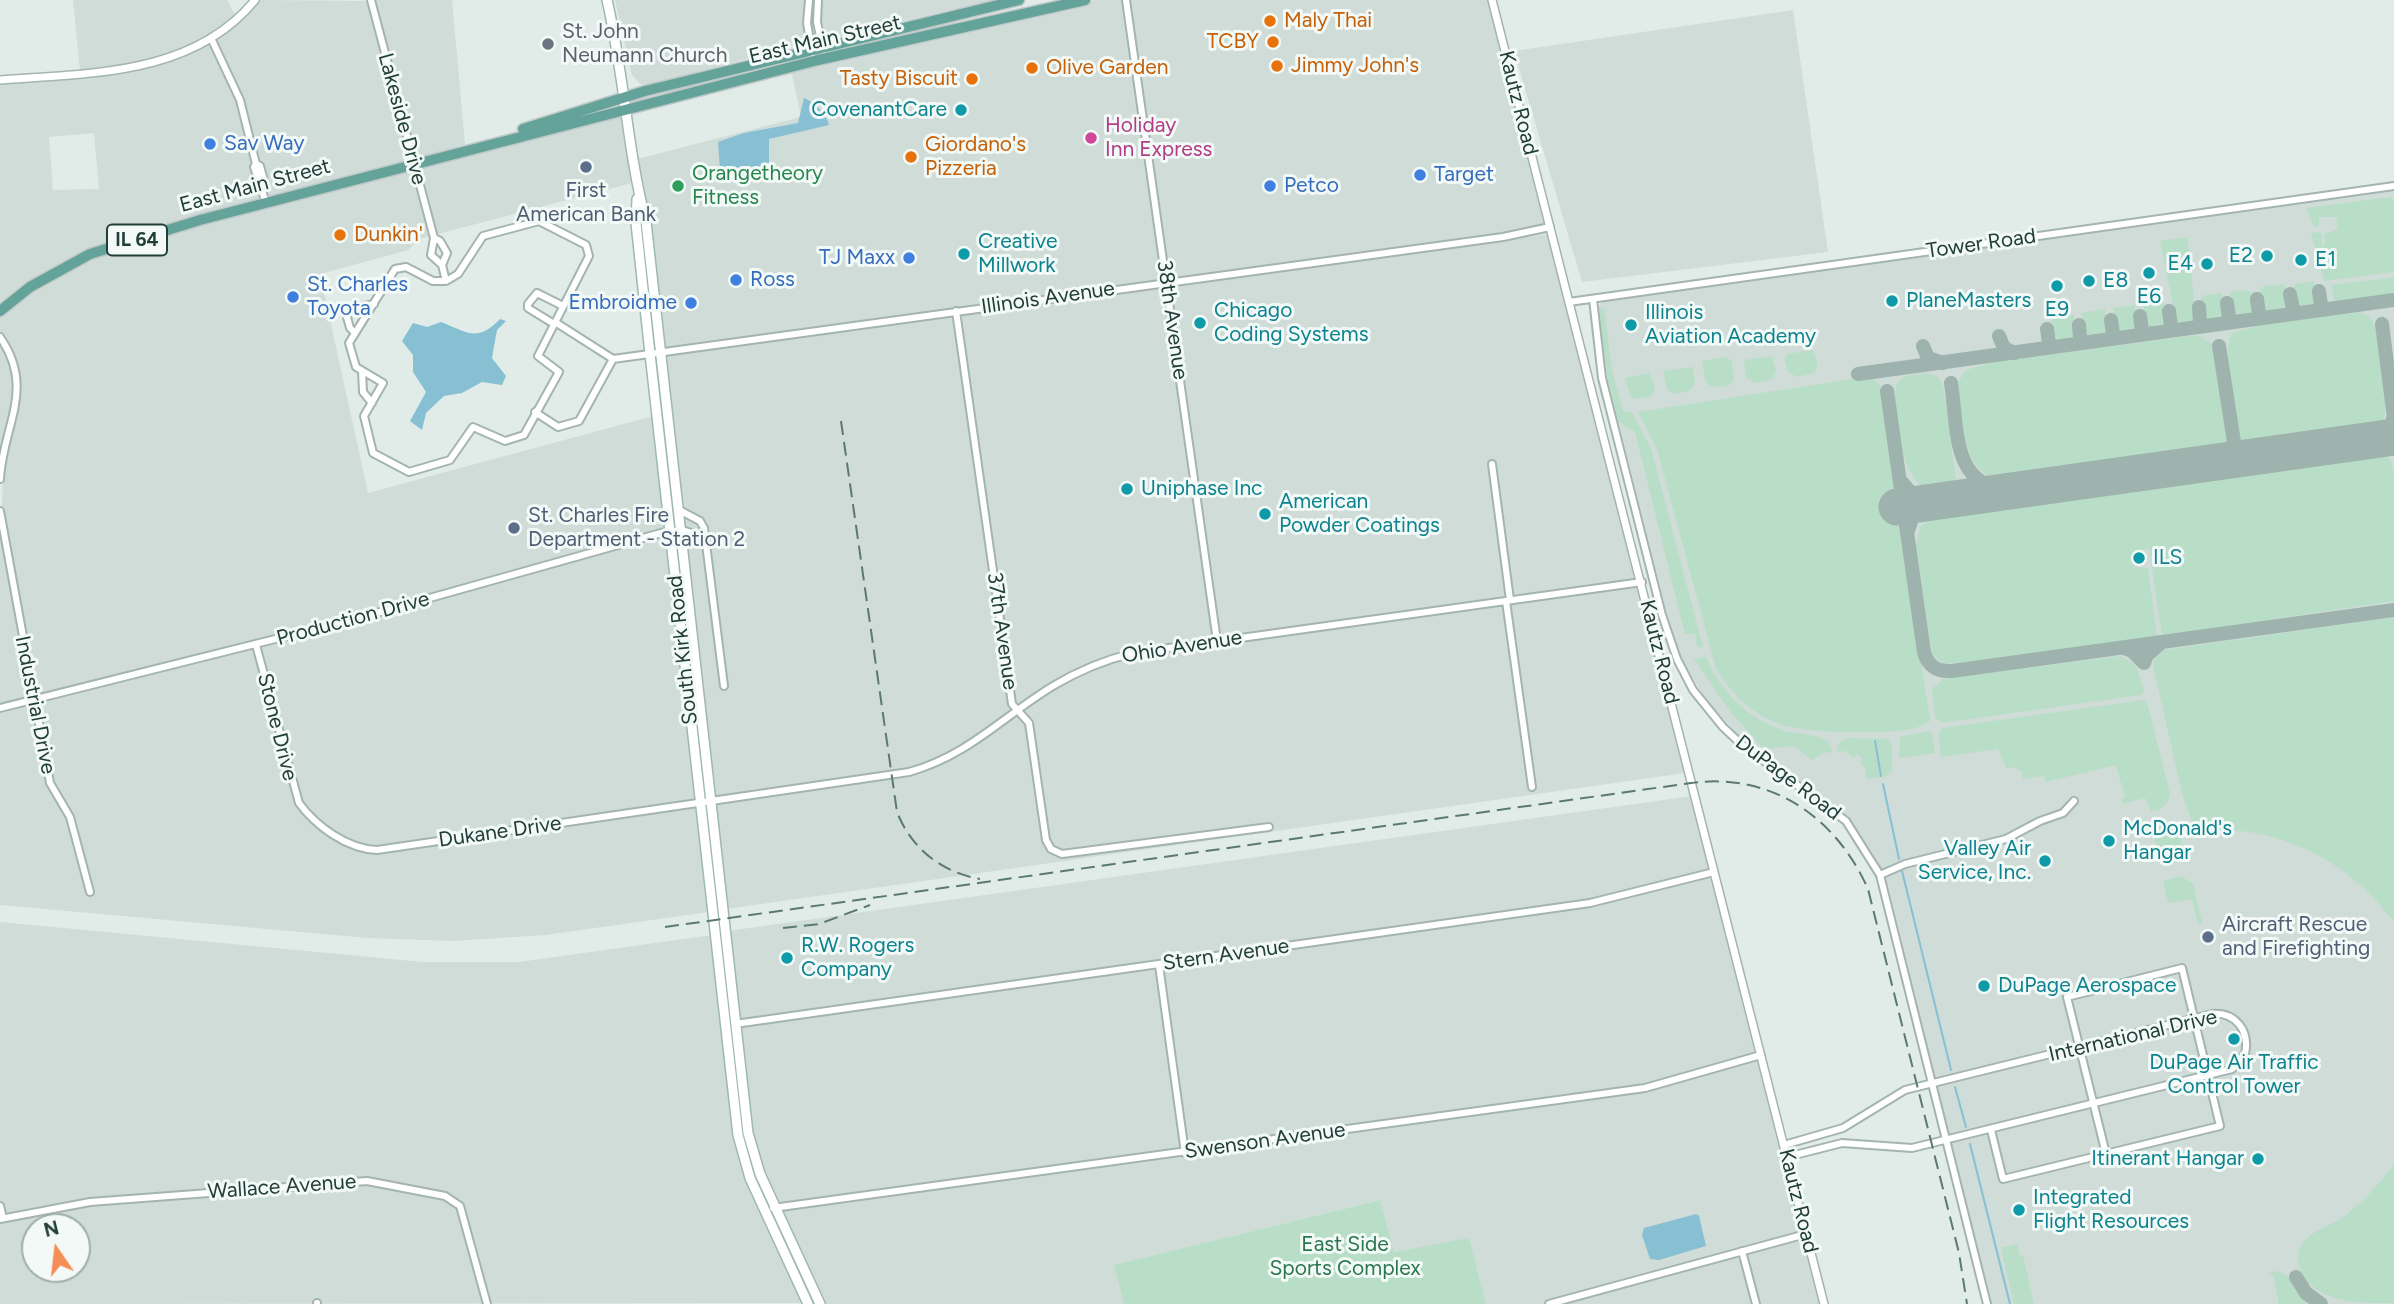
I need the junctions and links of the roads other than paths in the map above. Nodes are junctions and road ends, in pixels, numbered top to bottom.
1 (255, 0) edge
2 (371, 0) edge
3 (607, 0) edge
4 (809, 0) edge
5 (1019, 0) edge
6 (1085, 0) edge
7 (1126, 0) edge
8 (1492, 0) edge
9 (820, 1) edge
10 (211, 38) junction
11 (823, 46) junction
12 (811, 48) junction
13 (824, 59) junction
14 (813, 61) junction
15 (0, 80) edge
16 (625, 96) junction
17 (627, 108) junction
18 (413, 164) junction
19 (2394, 186) edge
20 (266, 203) junction
21 (1550, 227) junction
22 (434, 238) junction
23 (442, 265) junction
24 (446, 281) junction
25 (1167, 282) junction
26 (1593, 299) junction
27 (1569, 302) junction
28 (374, 304) junction
29 (563, 306) junction
30 (0, 310) edge
31 (957, 311) junction
32 (555, 323) junction
33 (355, 333) junction
34 (0, 337) edge
35 (655, 353) junction
36 (614, 359) junction
37 (362, 371) junction
38 (372, 403) junction
39 (535, 412) junction
40 (1492, 464) dead end
41 (0, 479) edge
42 (679, 510) junction
43 (0, 511) edge
44 (681, 530) junction
45 (670, 531) junction
46 (705, 537) junction
47 (1642, 582) junction
48 (1508, 601) junction
49 (1217, 640) junction
50 (256, 645) junction
51 (724, 687) dead end
52 (32, 699) junction
53 (0, 708) edge
54 (1017, 712) junction
55 (1532, 787) dead end
56 (2074, 801) dead end
57 (711, 802) junction
58 (701, 804) junction
59 (302, 808) joint
60 (1269, 827) dead end
61 (1714, 872) junction
62 (1880, 875) junction
63 (90, 892) dead end
64 (1159, 965) junction
65 (2194, 1019) junction
66 (730, 1025) junction
67 (2079, 1048) junction
68 (1761, 1055) junction
69 (2208, 1075) junction
70 (1934, 1084) junction
71 (2093, 1104) junction
72 (1991, 1130) junction
73 (1948, 1140) junction
74 (1784, 1144) junction
75 (1185, 1153) junction
76 (2106, 1154) junction
77 (1787, 1157) junction
78 (0, 1206) edge
79 (770, 1209) junction
80 (1, 1218) edge
81 (1807, 1234) junction
82 (1742, 1251) junction
83 (814, 1303) edge
84 (487, 1304) edge
85 (1549, 1304) edge
86 (1756, 1304) edge
87 (1824, 1304) edge
88 (1987, 1304) edge

1 - 10 street
2 - 18 street, Lakeside Drive
3 - 16 main road, South Kirk Road
4 - 12 street
5 - 11 main road, East Main Street / IL 64
6 - 13 main road, East Main Street / IL 64
7 - 25 street, 38th Avenue
8 - 21 street, Kautz Road
9 - 11 street
10 - 15 street
10 - 20 street
11 - 12 main road, East Main Street / IL 64
11 - 13 street
12 - 14 street
12 - 16 main road, East Main Street / IL 64
13 - 14 main road, East Main Street / IL 64
14 - 17 main road, East Main Street / IL 64
16 - 17 main road, South Kirk Road
16 - 18 main road, East Main Street / IL 64
17 - 18 main road, East Main Street / IL 64
17 - 35 main road, South Kirk Road
18 - 20 main road, East Main Street / IL 64
18 - 22 street, Lakeside Drive
19 - 26 street, Tower Road
20 - 30 main road, East Main Street / IL 64
21 - 25 street, Illinois Avenue
21 - 27 street, Kautz Road
22 - 23 street, Lakeside Drive
22 - 23 street, Lakeside Drive
23 - 24 street, Lakeside Drive
24 - 28 street
24 - 29 street
25 - 31 street, Illinois Avenue
25 - 49 street, 38th Avenue
26 - 27 street, Tower Road
26 - 62 street, DuPage Road
27 - 47 street, Kautz Road
28 - 33 street
28 - 33 street
29 - 32 street
29 - 32 street
31 - 35 street, Illinois Avenue
31 - 54 street, 37th Avenue
32 - 36 street
32 - 39 street
33 - 37 street
34 - 41 street
35 - 36 street, Illinois Avenue
35 - 42 main road, South Kirk Road
35 - 45 main road, South Kirk Road
36 - 39 street
37 - 38 street
37 - 38 street
38 - 39 street
40 - 48 street
42 - 44 main road, South Kirk Road
42 - 46 street
43 - 52 street, Industrial Drive
44 - 45 street, Production Drive
44 - 46 street, Production Drive
44 - 57 main road, South Kirk Road
45 - 50 street, Production Drive
45 - 58 main road, South Kirk Road
46 - 51 street
47 - 48 street, Ohio Avenue
47 - 61 street, Kautz Road
48 - 49 street, Ohio Avenue
48 - 55 street
49 - 54 street, Ohio Avenue
50 - 52 street, Production Drive
50 - 59 street, Stone Drive
52 - 53 street, Production Drive
52 - 63 street, Industrial Drive
54 - 57 street, Ohio Avenue
54 - 60 street, 37th Avenue
56 - 62 street
57 - 58 street, Dukane Drive
57 - 66 main road, South Kirk Road
58 - 59 street, Dukane Drive
58 - 66 main road, South Kirk Road
61 - 64 street, Stern Avenue
61 - 68 street, Kautz Road
62 - 70 street, DuPage Road
64 - 66 street, Stern Avenue
64 - 75 street
65 - 67 street, International Drive
65 - 67 street
65 - 69 street
65 - 69 street, International Drive
66 - 79 main road
67 - 70 street, International Drive
67 - 71 street
68 - 74 street, Kautz Road
68 - 75 street, Swenson Avenue
69 - 71 street, International Drive
69 - 76 street
70 - 73 street, DuPage Road
70 - 74 street, International Drive
71 - 72 street, International Drive
71 - 76 street
72 - 73 street, International Drive
72 - 76 street
73 - 77 street, International Drive
73 - 88 street, DuPage Road
74 - 77 street, Kautz Road
75 - 79 street, Swenson Avenue
77 - 81 street, Kautz Road
78 - 80 street
79 - 83 main road
80 - 84 street, Wallace Avenue
81 - 82 street
81 - 87 street, Kautz Road
82 - 85 street
82 - 86 street

